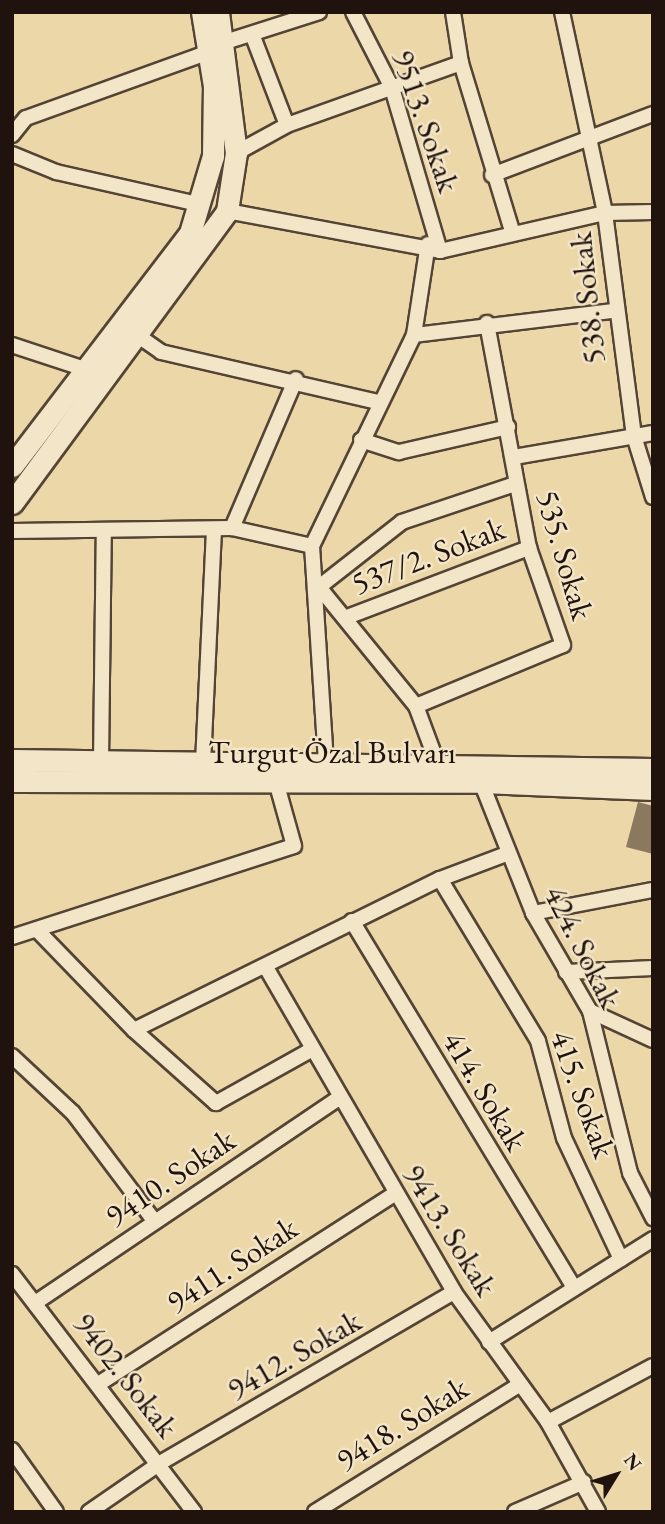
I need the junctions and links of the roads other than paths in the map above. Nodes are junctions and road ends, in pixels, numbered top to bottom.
1 (202, 12) edge
2 (218, 12) edge
3 (319, 12) edge
4 (354, 12) edge
5 (453, 12) edge
6 (562, 12) edge
7 (253, 34) junction
8 (215, 48) junction
9 (461, 63) junction
10 (392, 88) junction
11 (653, 114) edge
12 (287, 125) junction
13 (588, 133) junction
14 (12, 135) edge
15 (236, 153) junction
16 (12, 154) edge
17 (492, 175) junction
18 (202, 205) junction
19 (227, 211) junction
20 (653, 212) edge
21 (605, 213) junction
22 (512, 231) junction
23 (434, 248) junction
24 (613, 311) junction
25 (487, 323) junction
26 (414, 334) junction
27 (136, 335) junction
28 (12, 345) edge
29 (85, 369) junction
30 (296, 379) junction
31 (377, 402) junction
32 (508, 427) junction
33 (653, 433) edge
34 (634, 436) junction
35 (360, 440) junction
36 (514, 457) junction
37 (12, 467) edge
38 (515, 484) junction
39 (653, 497) edge
40 (12, 503) edge
41 (232, 528) junction
42 (214, 529) junction
43 (104, 530) junction
44 (12, 531) edge
45 (312, 546) junction
46 (529, 548) junction
47 (319, 587) junction
48 (347, 617) junction
49 (416, 706) junction
50 (12, 760) edge
51 (101, 762) junction
52 (203, 763) junction
53 (326, 764) junction
54 (438, 765) junction
55 (653, 769) edge
56 (12, 781) edge
57 (481, 782) junction
58 (277, 785) junction
59 (653, 789) edge
60 (506, 854) junction
61 (440, 879) junction
62 (653, 890) edge
63 (533, 913) junction
64 (352, 921) junction
65 (38, 930) junction
66 (12, 937) edge
67 (653, 968) edge
68 (267, 969) junction
69 (566, 972) junction
70 (590, 1011) junction
71 (134, 1030) junction
72 (653, 1040) edge
73 (311, 1050) junction
74 (12, 1056) edge
75 (338, 1099) junction
76 (394, 1194) junction
77 (653, 1218) edge
78 (155, 1222) junction
79 (653, 1239) edge
80 (621, 1259) junction
81 (12, 1274) edge
82 (574, 1288) junction
83 (454, 1292) junction
84 (34, 1303) junction
85 (489, 1342) junction
86 (653, 1366) edge
87 (100, 1382) junction
88 (519, 1385) junction
89 (548, 1422) junction
90 (12, 1450) edge
91 (160, 1463) junction
92 (584, 1482) junction
93 (56, 1512) edge
94 (89, 1512) edge
95 (194, 1512) edge
96 (315, 1512) edge
97 (515, 1512) edge
98 (598, 1512) edge

1 - 8 street
2 - 8 street
3 - 7 street
4 - 10 street, 9513. Sokak
5 - 9 street
6 - 13 street, 538. Sokak
7 - 8 street
7 - 12 street
8 - 14 street
8 - 15 street
8 - 18 street
9 - 10 street
9 - 17 street
10 - 12 street
10 - 23 street, 9513. Sokak
11 - 13 street
12 - 15 street
13 - 17 street
13 - 21 street, 538. Sokak
15 - 19 street
16 - 18 street
17 - 22 street
18 - 19 street
18 - 29 street
19 - 23 street
19 - 27 street
20 - 21 street
21 - 22 street
21 - 24 street, 538. Sokak
22 - 23 street
23 - 26 street
24 - 25 street
24 - 34 street, 538. Sokak
25 - 26 street
25 - 32 street, 535. Sokak
26 - 31 street
27 - 30 street
27 - 40 street
28 - 29 street
29 - 37 street
30 - 31 street
30 - 41 street
31 - 35 street
32 - 35 street
32 - 36 street, 535. Sokak
33 - 34 street
34 - 36 street
34 - 39 street, 538. Sokak
35 - 45 street
36 - 38 street, 535. Sokak
38 - 46 street, 535. Sokak
38 - 47 street
41 - 42 street
41 - 45 street
42 - 43 street
42 - 52 street
43 - 44 street
43 - 51 street
45 - 47 street
46 - 48 street, 537/2. Sokak
46 - 49 street, 535. Sokak
47 - 48 street
47 - 53 street
48 - 49 street
49 - 54 street
50 - 51 street, Turgut Özal Bulvarı
51 - 52 street, Turgut Özal Bulvarı
52 - 53 street, Turgut Özal Bulvarı
53 - 54 street, Turgut Özal Bulvarı
54 - 55 street, Turgut Özal Bulvarı
56 - 58 street, Turgut Özal Bulvarı
57 - 58 street, Turgut Özal Bulvarı
57 - 59 street, Turgut Özal Bulvarı
57 - 60 street, 424. Sokak
58 - 65 street
60 - 61 street
60 - 63 street, 424. Sokak
61 - 64 street
61 - 80 street, 415. Sokak
62 - 63 street
63 - 69 street, 424. Sokak
64 - 68 street
64 - 82 street, 414. Sokak
65 - 66 street
65 - 71 street
67 - 69 street
68 - 71 street
68 - 73 street, 9413. Sokak
69 - 70 street, 424. Sokak
70 - 72 street
70 - 77 street, 424. Sokak
71 - 73 street
73 - 75 street, 9413. Sokak
74 - 78 street
75 - 76 street, 9413. Sokak
75 - 78 street, 9410. Sokak
76 - 83 street, 9413. Sokak
76 - 87 street, 9411. Sokak
78 - 84 street, 9410. Sokak
79 - 80 street
80 - 82 street
81 - 84 street, 9402. Sokak
82 - 85 street
83 - 85 street, 9413. Sokak
83 - 91 street, 9412. Sokak
84 - 87 street, 9402. Sokak
85 - 88 street, 9413. Sokak
86 - 89 street
87 - 91 street, 9402. Sokak
88 - 89 street, 9413. Sokak
88 - 96 street, 9418. Sokak
89 - 92 street, 9413. Sokak
90 - 93 street
91 - 94 street, 9412. Sokak
91 - 95 street, 9402. Sokak
92 - 97 street
92 - 98 street, 9413. Sokak

